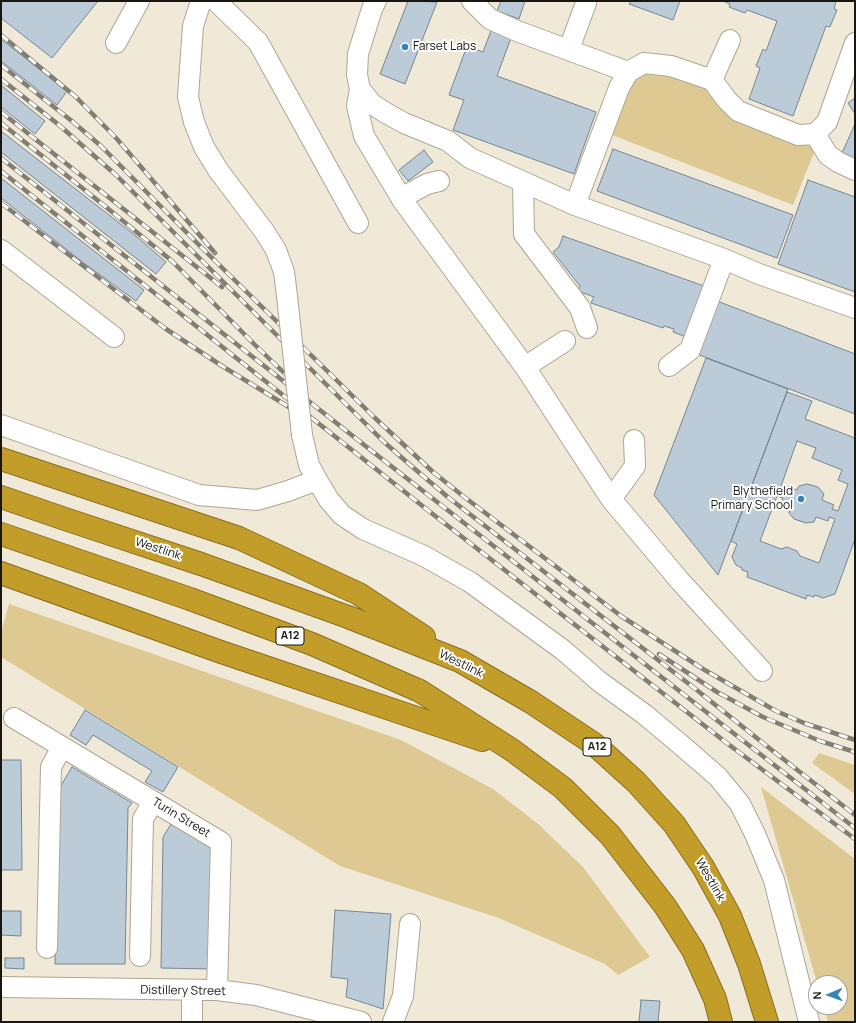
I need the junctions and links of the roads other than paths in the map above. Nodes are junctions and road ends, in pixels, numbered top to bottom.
1 (139, 1) edge
2 (201, 1) edge
3 (216, 1) edge
4 (472, 1) edge
5 (586, 3) dead end
6 (369, 4) edge
7 (730, 40) dead end
8 (116, 42) dead end
9 (855, 43) edge
10 (569, 49) junction
11 (628, 72) junction
12 (712, 80) junction
13 (360, 89) junction
14 (815, 134) junction
15 (855, 170) edge
16 (439, 181) dead end
17 (523, 182) junction
18 (401, 198) junction
19 (575, 205) junction
20 (358, 223) dead end
21 (1, 250) edge
22 (724, 259) junction
23 (855, 308) edge
24 (588, 328) dead end
25 (114, 337) dead end
26 (565, 341) dead end
27 (669, 366) dead end
28 (525, 368) junction
29 (1, 425) edge
30 (634, 440) dead end
31 (1, 459) edge
32 (317, 480) junction
33 (1, 497) edge
34 (611, 499) junction
35 (1, 534) edge
36 (1, 573) edge
37 (460, 661) junction
38 (762, 671) dead end
39 (14, 718) dead end
40 (62, 747) junction
41 (512, 750) junction
42 (153, 802) junction
43 (410, 924) dead end
44 (47, 948) dead end
45 (140, 956) dead end
46 (1, 987) edge
47 (217, 990) junction
48 (192, 991) junction
49 (192, 1022) edge
50 (360, 1022) edge
51 (393, 1022) edge
52 (721, 1022) edge
53 (767, 1022) edge
54 (809, 1022) edge

1 - 8 street
2 - 32 street, bridge
3 - 20 street
4 - 10 street
5 - 10 street
6 - 13 street
7 - 12 street
9 - 14 street
10 - 11 street
11 - 12 street
11 - 19 street
12 - 14 street
13 - 17 street
13 - 18 street
14 - 15 street
16 - 18 street
17 - 19 street
17 - 24 street
18 - 28 street
19 - 22 street
21 - 25 street
22 - 23 street
22 - 27 street
26 - 28 street
28 - 34 street
29 - 32 street
30 - 34 street
31 - 37 highway
32 - 54 street
33 - 37 highway, Westlink / A12
34 - 38 street
35 - 41 highway, A12
36 - 41 highway
37 - 53 highway, Westlink / A12
39 - 40 street, Turin Street
40 - 42 street, Turin Street
40 - 44 street
41 - 52 highway, A12
42 - 45 street
42 - 47 street, Turin Street
43 - 51 street
46 - 48 street, Distillery Street
47 - 48 street, Distillery Street
47 - 50 street, Distillery Street
48 - 49 street

